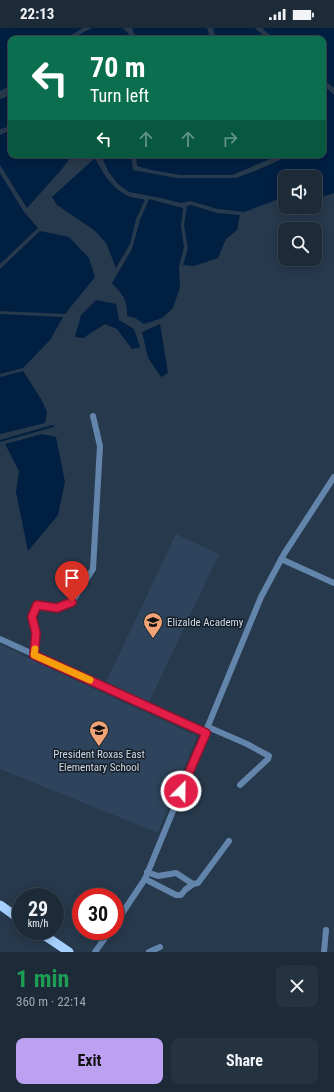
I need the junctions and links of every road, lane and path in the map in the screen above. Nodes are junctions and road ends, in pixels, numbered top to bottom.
1 (93, 416) dead end
2 (334, 477) edge
3 (281, 559) junction
4 (334, 583) edge
5 (0, 639) edge
6 (34, 655) junction
7 (207, 730) junction
8 (240, 785) dead end
9 (229, 841) dead end
10 (148, 872) junction
11 (145, 879) junction
12 (193, 884) junction
13 (0, 905) edge
14 (124, 910) edge
15 (12, 914) edge
16 (326, 930) dead end
17 (51, 940) edge
18 (104, 940) edge
19 (160, 947) dead end
20 (69, 952) edge
21 (95, 952) edge
22 (149, 952) edge
23 (324, 952) edge

1 - 6 street
2 - 3 street
3 - 4 street
3 - 7 street
5 - 6 street
6 - 7 street
7 - 8 street
7 - 10 street
9 - 12 street
10 - 11 street
10 - 12 street
11 - 12 street
11 - 14 street
13 - 15 main road
16 - 23 street
17 - 20 main road
18 - 21 street
19 - 22 street

